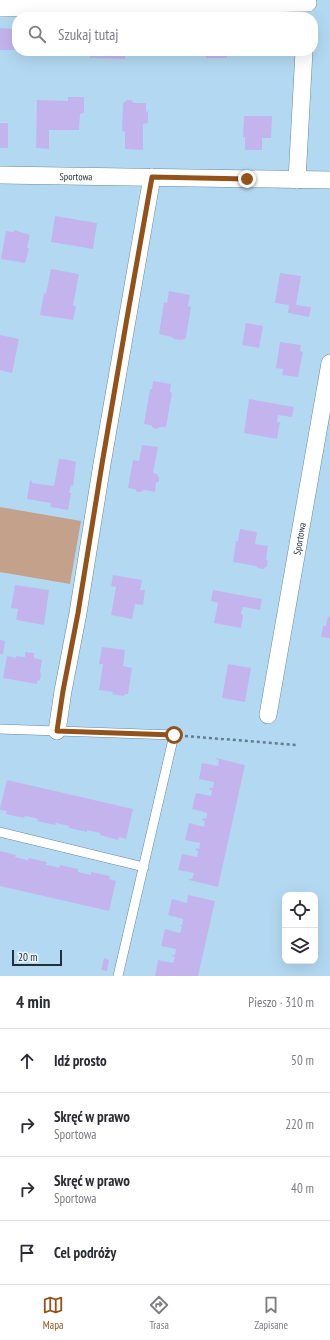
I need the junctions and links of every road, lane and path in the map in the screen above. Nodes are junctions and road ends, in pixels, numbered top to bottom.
1 (308, 7) edge
2 (0, 8) edge
3 (304, 56) edge
4 (0, 175) edge
5 (152, 177) junction
6 (297, 180) junction
7 (330, 180) edge
8 (330, 363) edge
9 (268, 715) dead end
10 (0, 729) edge
11 (57, 731) junction
12 (174, 735) junction
13 (297, 745) dead end
14 (0, 832) edge
15 (144, 867) junction
16 (118, 976) edge

1 - 2 street
3 - 6 street
4 - 5 street, Sportowa
5 - 6 street, Sportowa
5 - 11 street
6 - 7 street, Sportowa
8 - 9 street, Sportowa
10 - 11 lane
11 - 12 lane
12 - 13 path
12 - 15 lane
14 - 15 lane
15 - 16 lane

